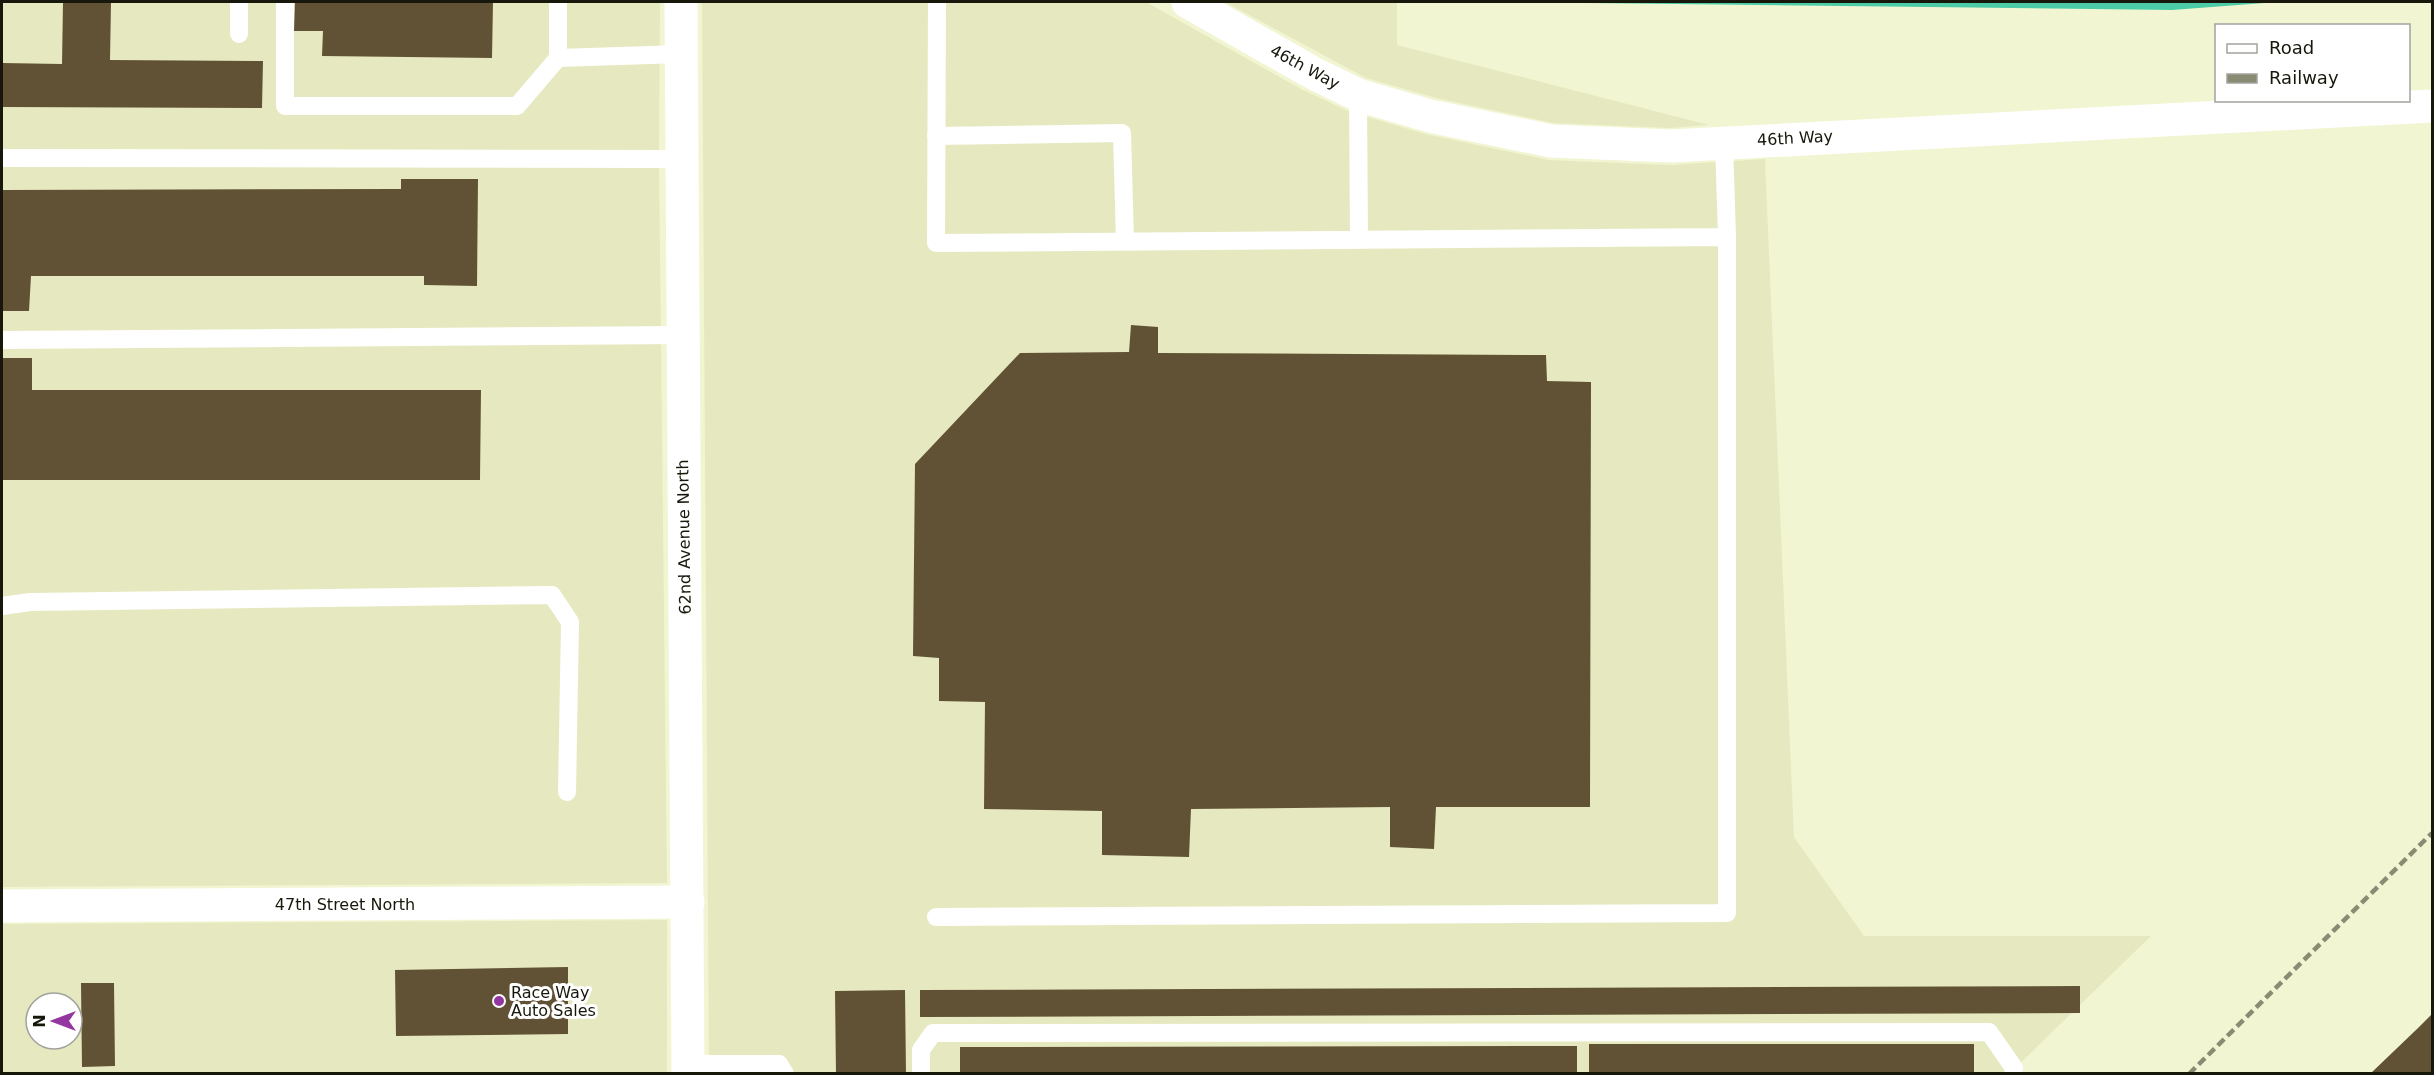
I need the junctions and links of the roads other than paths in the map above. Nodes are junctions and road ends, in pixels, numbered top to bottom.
1 (239, 2) edge
2 (285, 2) edge
3 (558, 2) edge
4 (681, 2) edge
5 (937, 2) edge
6 (1188, 2) edge
7 (239, 34) dead end
8 (681, 54) junction
9 (558, 58) junction
10 (1358, 95) junction
11 (2433, 106) edge
12 (936, 136) junction
13 (1724, 142) junction
14 (2, 158) edge
15 (681, 159) junction
16 (1727, 237) junction
17 (1359, 240) junction
18 (1125, 242) junction
19 (682, 335) junction
20 (2, 340) edge
21 (2, 606) edge
22 (567, 792) dead end
23 (688, 902) junction
24 (2, 906) edge
25 (936, 917) dead end
26 (688, 1069) edge
27 (785, 1074) edge
28 (921, 1074) edge
29 (2013, 1074) edge

1 - 7 lane
2 - 9 lane
3 - 9 lane
4 - 8 street, 62nd Avenue North
5 - 12 lane
6 - 10 street, 46th Way
8 - 9 lane
8 - 15 street, 62nd Avenue North
10 - 13 street, 46th Way
10 - 17 lane
11 - 13 street, 46th Way
12 - 18 lane
12 - 18 lane
13 - 16 lane
14 - 15 lane
15 - 19 street, 62nd Avenue North
16 - 17 lane
16 - 25 lane
17 - 18 lane
19 - 20 lane
19 - 23 street, 62nd Avenue North
21 - 22 lane
23 - 24 street, 47th Street North
23 - 26 street, 62nd Avenue North
26 - 27 lane
28 - 29 lane

